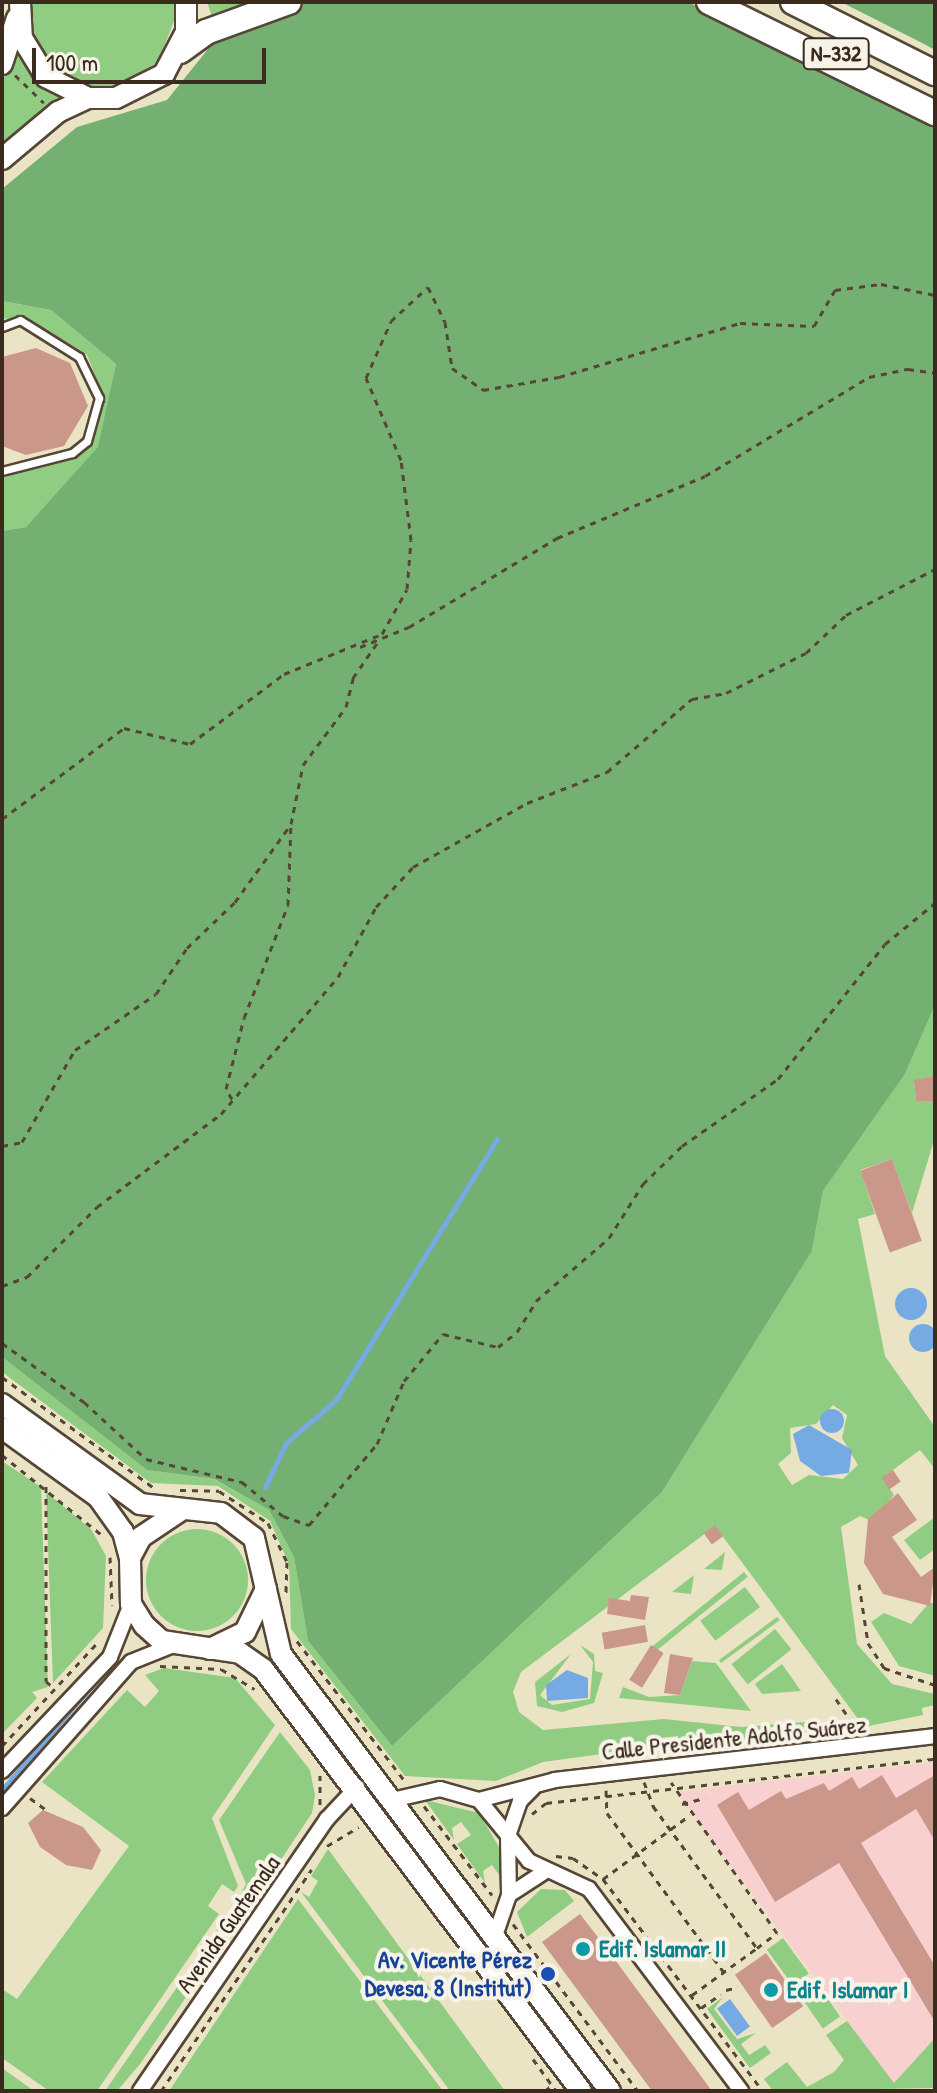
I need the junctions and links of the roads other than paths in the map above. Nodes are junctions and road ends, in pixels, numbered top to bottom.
1 (289, 2) edge
2 (709, 2) edge
3 (737, 2) edge
4 (793, 2) edge
5 (821, 2) edge
6 (188, 5) edge
7 (19, 8) edge
8 (180, 51) junction
9 (2, 64) edge
10 (935, 66) edge
11 (935, 73) edge
12 (88, 98) junction
13 (935, 105) edge
14 (935, 113) edge
15 (2, 159) edge
16 (2, 327) edge
17 (2, 471) edge
18 (2, 1404) edge
19 (2, 1428) edge
20 (180, 1511) junction
21 (130, 1558) junction
22 (268, 1577) junction
23 (131, 1604) junction
24 (173, 1645) junction
25 (209, 1649) junction
26 (935, 1736) edge
27 (2, 1771) edge
28 (538, 1783) junction
29 (357, 1787) junction
30 (392, 1800) junction
31 (479, 1800) junction
32 (2, 1808) edge
33 (508, 1836) junction
34 (547, 1870) junction
35 (509, 1895) junction
36 (494, 1939) junction
37 (565, 2088) edge
38 (140, 2091) edge
39 (610, 2091) edge
40 (741, 2091) edge

1 - 8 highway
2 - 14 highway
3 - 13 highway, N-332
4 - 11 highway, N-332
5 - 10 highway
6 - 8 main road
7 - 9 main road
7 - 12 main road
8 - 12 main road
12 - 15 main road
16 - 17 lane
18 - 20 main road
19 - 21 main road
20 - 21 main road
20 - 22 main road
21 - 23 main road
22 - 25 main road
22 - 30 main road
23 - 24 main road
23 - 27 street
24 - 25 main road
24 - 32 street
25 - 29 main road
26 - 28 street, Calle Presidente Adolfo Suárez
28 - 31 street, Calle Presidente Adolfo Suárez
28 - 33 street
29 - 37 main road
29 - 38 street, Avenida Guatemala
30 - 31 street
30 - 36 main road
31 - 33 street
33 - 34 street
33 - 35 street
34 - 35 street
34 - 40 street
35 - 36 street
36 - 39 main road

